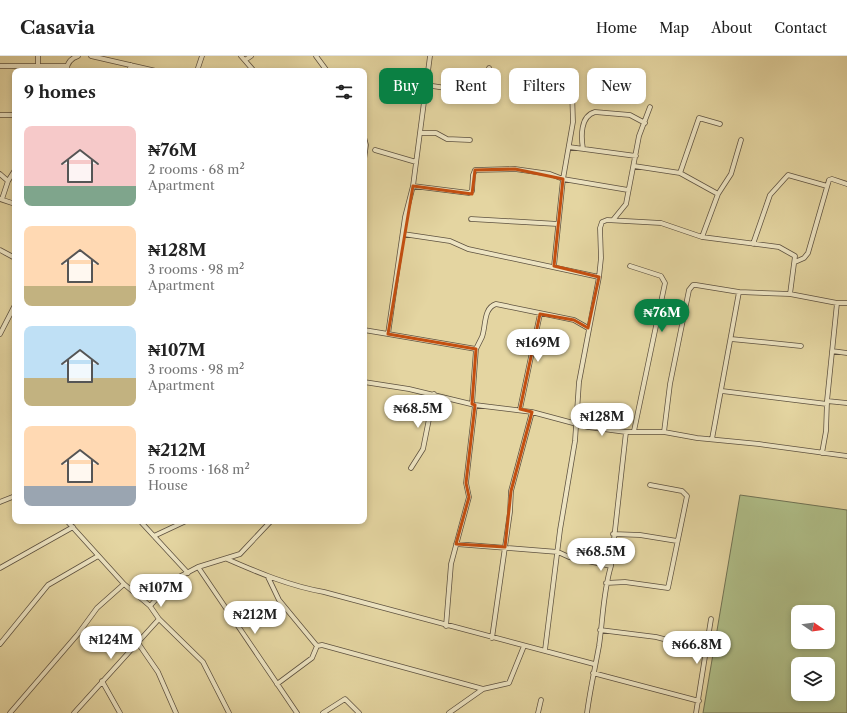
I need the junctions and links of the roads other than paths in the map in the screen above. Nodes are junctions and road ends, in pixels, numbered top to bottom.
1 (38, 56) edge
2 (78, 56) edge
3 (91, 56) edge
4 (202, 56) edge
5 (241, 56) edge
6 (251, 56) edge
7 (316, 56) edge
8 (430, 56) edge
9 (245, 60) junction
10 (131, 65) junction
11 (0, 66) edge
12 (38, 66) junction
13 (57, 68) edge
14 (67, 68) edge
15 (130, 68) edge
16 (144, 68) edge
17 (198, 68) edge
18 (252, 68) edge
19 (325, 68) edge
20 (428, 68) edge
21 (424, 104) edge
22 (572, 104) edge
23 (650, 107) dead end
24 (0, 115) edge
25 (12, 115) edge
26 (645, 123) junction
27 (720, 124) dead end
28 (420, 133) junction
29 (470, 140) dead end
30 (741, 140) dead end
31 (569, 148) junction
32 (583, 149) junction
33 (375, 150) dead end
34 (636, 156) junction
35 (416, 162) junction
36 (634, 166) junction
37 (680, 173) junction
38 (0, 174) edge
39 (12, 175) edge
40 (563, 179) junction
41 (8, 181) junction
42 (847, 184) edge
43 (413, 186) junction
44 (827, 186) junction
45 (628, 190) junction
46 (718, 194) junction
47 (1, 199) edge
48 (12, 203) edge
49 (471, 219) dead end
50 (613, 220) junction
51 (558, 224) junction
52 (403, 234) junction
53 (702, 237) junction
54 (753, 244) junction
55 (0, 250) edge
56 (12, 256) edge
57 (795, 262) junction
58 (554, 266) junction
59 (630, 266) dead end
60 (599, 277) junction
61 (739, 292) junction
62 (790, 294) junction
63 (837, 303) junction
64 (847, 303) edge
65 (12, 311) edge
66 (540, 314) junction
67 (588, 328) junction
68 (367, 330) edge
69 (0, 334) edge
70 (388, 334) junction
71 (730, 339) junction
72 (801, 346) dead end
73 (476, 349) junction
74 (832, 352) junction
75 (847, 353) edge
76 (367, 383) edge
77 (722, 390) junction
78 (434, 394) junction
79 (827, 402) junction
80 (847, 404) edge
81 (473, 405) junction
82 (520, 409) junction
83 (532, 412) junction
84 (577, 425) junction
85 (634, 431) junction
86 (626, 432) junction
87 (664, 432) junction
88 (712, 439) junction
89 (822, 453) junction
90 (847, 456) edge
91 (411, 468) dead end
92 (650, 485) dead end
93 (12, 497) edge
94 (0, 502) edge
95 (143, 524) edge
96 (180, 524) edge
97 (268, 524) edge
98 (72, 526) joint
99 (614, 534) junction
100 (154, 536) junction
101 (677, 540) junction
102 (456, 544) junction
103 (505, 547) junction
104 (558, 552) junction
105 (98, 556) junction
106 (227, 559) junction
107 (611, 566) junction
108 (198, 567) junction
109 (0, 568) edge
110 (188, 573) junction
111 (268, 577) junction
112 (606, 583) junction
113 (124, 584) junction
114 (150, 606) junction
115 (160, 619) junction
116 (711, 620) dead end
117 (446, 626) junction
118 (600, 630) junction
119 (492, 638) junction
120 (138, 643) junction
121 (0, 644) edge
122 (317, 646) junction
123 (524, 646) junction
124 (545, 650) junction
125 (706, 650) junction
126 (594, 664) junction
127 (592, 673) junction
128 (102, 680) junction
129 (277, 684) junction
130 (483, 689) junction
131 (541, 700) dead end
132 (699, 701) junction
133 (10, 713) edge
134 (74, 713) edge
135 (120, 713) edge
136 (176, 713) edge
137 (229, 713) edge
138 (297, 713) edge
139 (323, 713) edge
140 (359, 713) edge
141 (449, 713) edge
142 (538, 713) edge
143 (587, 713) edge
144 (696, 713) edge

1 - 12 street
2 - 14 street
3 - 10 street
4 - 17 street
5 - 9 street
6 - 9 street
7 - 19 street
8 - 20 street
9 - 18 street
10 - 15 street
10 - 16 street
11 - 12 street
12 - 13 street
21 - 28 street
22 - 31 street
23 - 26 street
24 - 25 street
26 - 32 street
26 - 34 street
27 - 37 street
28 - 29 street
28 - 35 street
30 - 46 street
31 - 32 street
31 - 40 street
32 - 34 street
33 - 35 street
34 - 36 street
35 - 43 street
36 - 37 street
36 - 45 street
37 - 46 street
38 - 41 street
39 - 41 street
40 - 43 street
40 - 45 street
40 - 51 street
41 - 47 street
42 - 44 street
43 - 52 street
44 - 54 street
44 - 57 street
45 - 50 street
46 - 53 street
47 - 48 street
49 - 51 street
50 - 53 street
50 - 60 street
51 - 58 street
52 - 58 street
52 - 70 street
53 - 54 street
54 - 57 street
55 - 56 street
57 - 62 street
58 - 60 street
59 - 85 street
60 - 67 street
61 - 62 street
61 - 71 street
61 - 87 street
62 - 63 street
63 - 64 street
63 - 74 street
65 - 69 street
66 - 67 street
66 - 73 street
66 - 82 street
67 - 84 street
68 - 70 street
70 - 73 street
71 - 72 street
71 - 77 street
73 - 81 street
74 - 75 street
74 - 79 street
76 - 78 street
77 - 79 street
77 - 88 street
78 - 81 street
78 - 91 street
79 - 80 street
79 - 89 street
81 - 82 street
81 - 102 street
82 - 83 street
83 - 84 street
83 - 103 street
84 - 86 street
84 - 104 street
85 - 86 street
85 - 87 street
86 - 99 street
87 - 88 street
88 - 89 street
89 - 90 street
92 - 101 street
93 - 94 street
95 - 100 street
96 - 100 street
97 - 106 street
98 - 105 street
98 - 109 street
99 - 101 street
99 - 107 street
100 - 110 street
101 - 112 street
102 - 103 street
102 - 117 street
103 - 104 street
103 - 119 street
104 - 107 street
104 - 124 street
105 - 113 street
105 - 121 street
106 - 108 street
106 - 111 street
107 - 112 street
108 - 110 street
108 - 129 street
110 - 114 street
111 - 117 street
111 - 122 street
112 - 118 street
113 - 114 street
113 - 133 street
114 - 115 street
115 - 120 street
115 - 137 street
116 - 125 street
117 - 119 street
118 - 125 street
118 - 126 street
119 - 123 street
120 - 128 street
120 - 136 street
122 - 129 street
122 - 130 street
123 - 124 street
123 - 130 street
124 - 126 street
125 - 132 street
126 - 127 street
127 - 132 street
127 - 143 street
128 - 134 street
128 - 135 street
129 - 138 street
130 - 141 street
131 - 142 street
132 - 144 street
139 - 140 street

